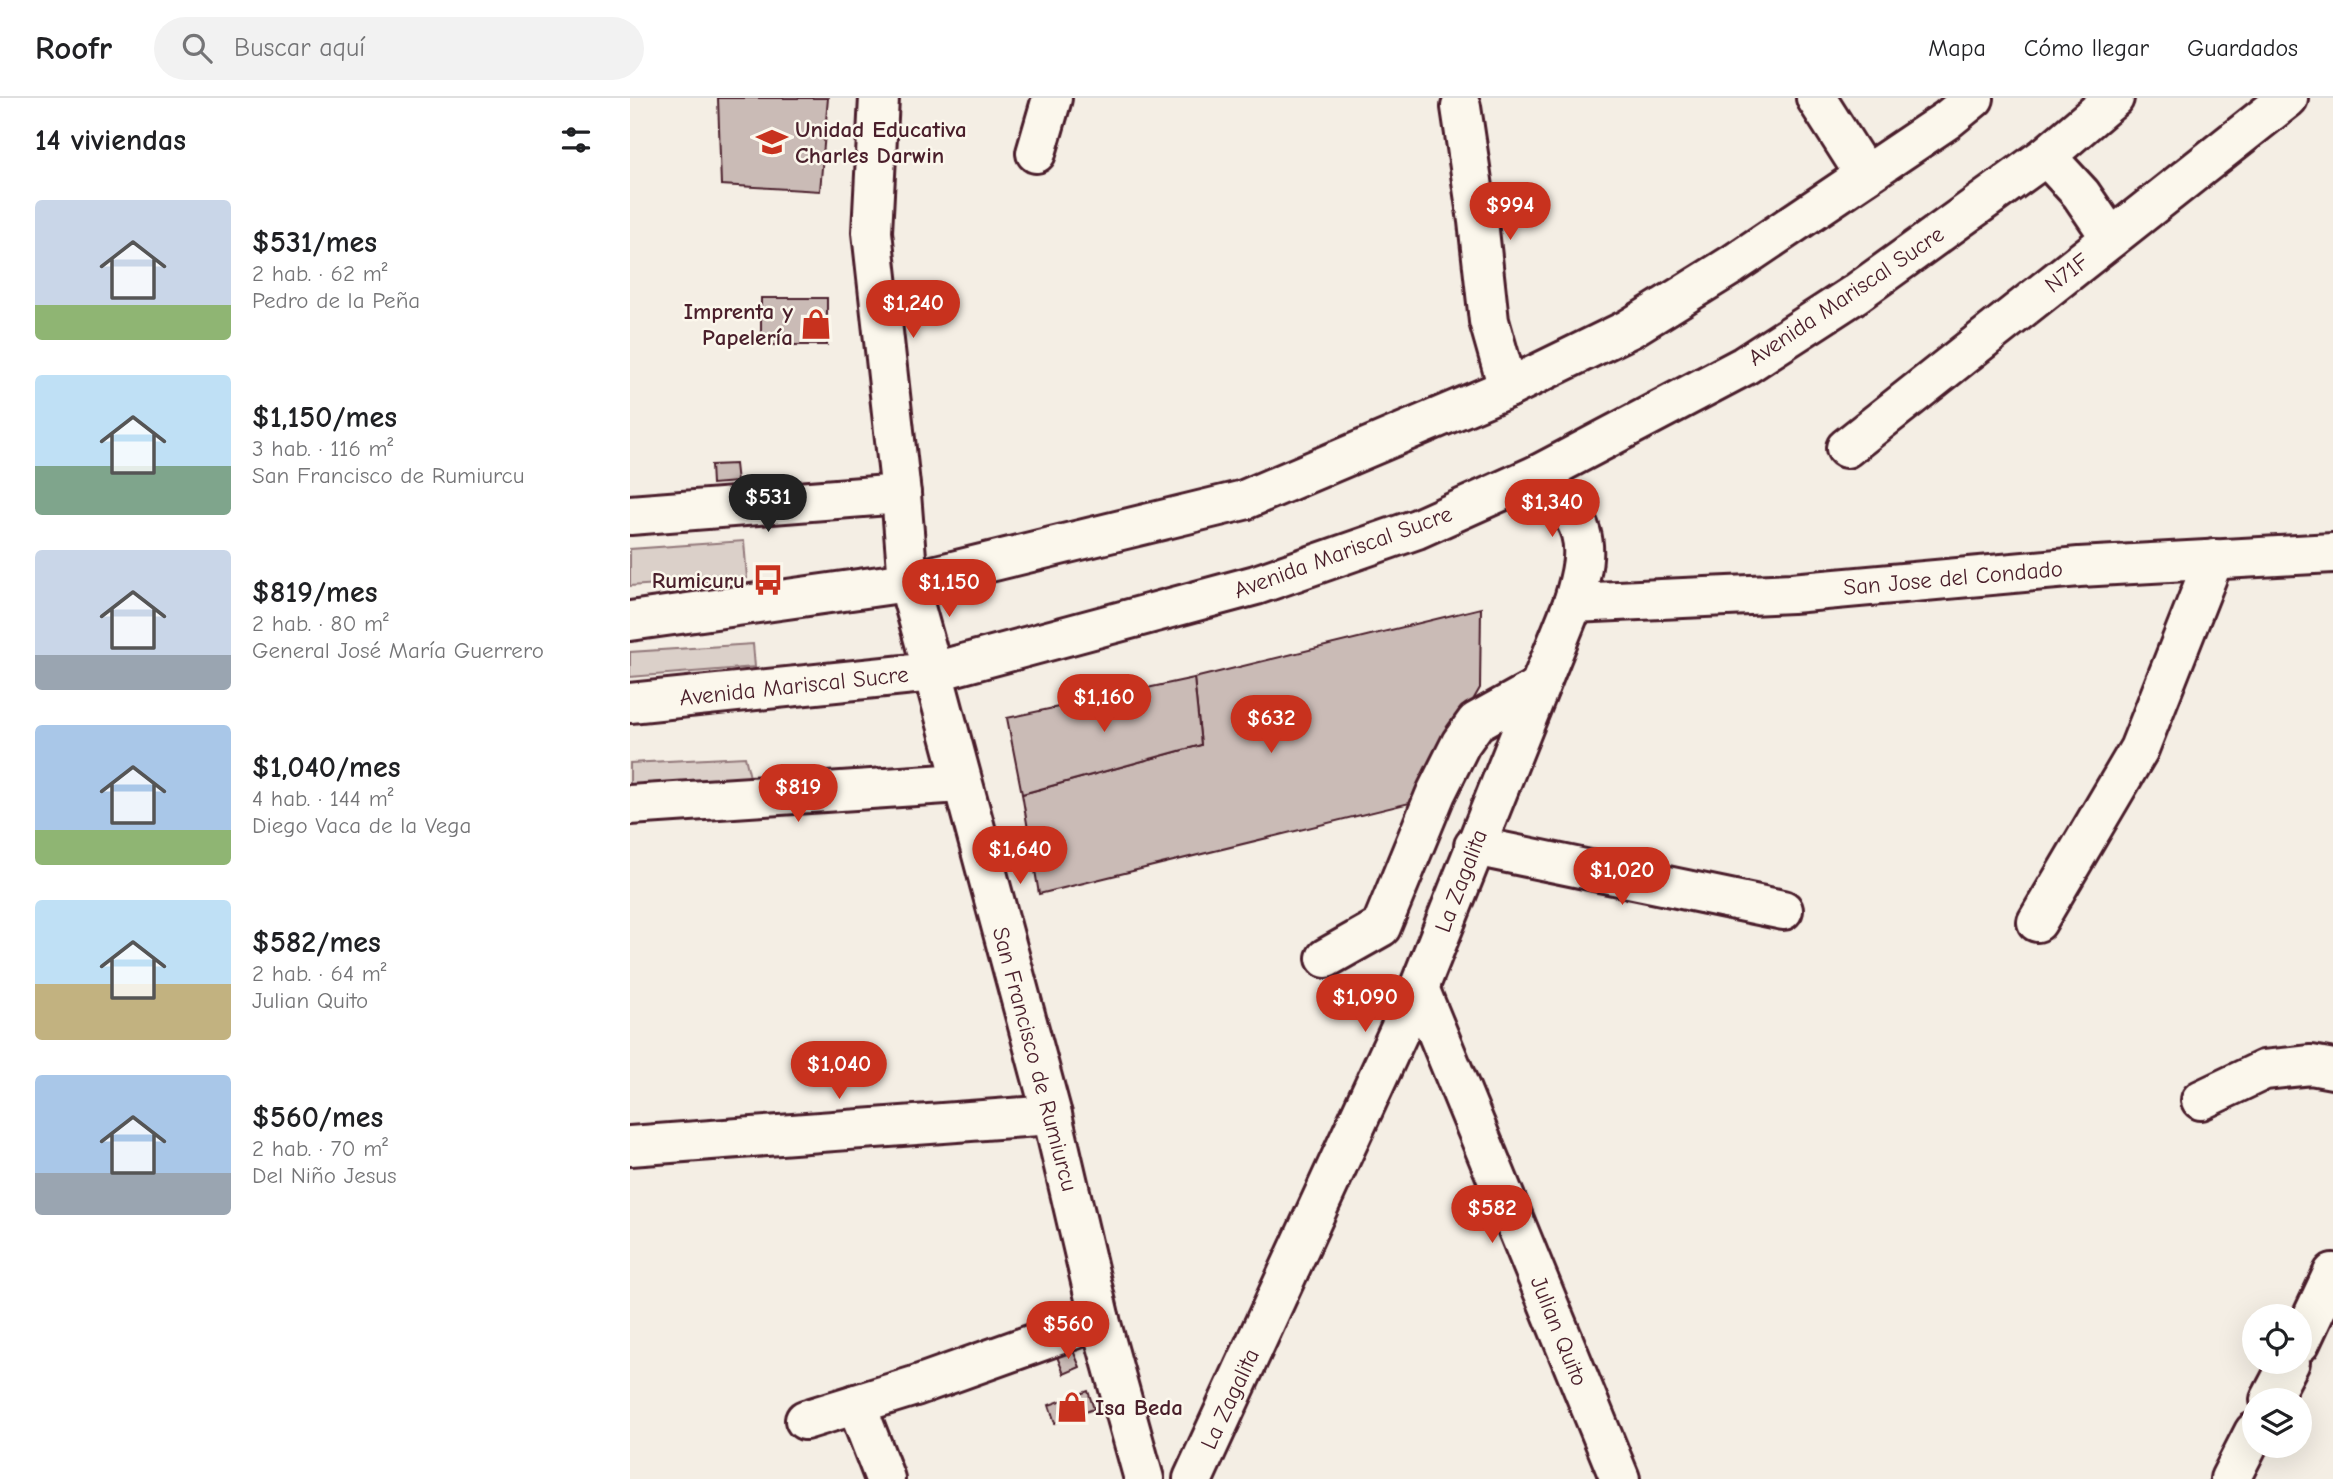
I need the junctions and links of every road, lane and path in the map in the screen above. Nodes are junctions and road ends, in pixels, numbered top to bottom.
1 (879, 98) edge
2 (1052, 98) edge
3 (1816, 98) edge
4 (2113, 98) edge
5 (2288, 98) edge
6 (1967, 100) edge
7 (1458, 101) edge
8 (1036, 153) dead end
9 (2046, 156) junction
10 (1865, 175) junction
11 (2111, 238) junction
12 (1508, 388) junction
13 (1846, 448) dead end
14 (1539, 474) junction
15 (901, 494) junction
16 (630, 515) edge
17 (2333, 553) edge
18 (2214, 559) junction
19 (908, 582) junction
20 (1573, 603) junction
21 (630, 621) edge
22 (933, 672) junction
23 (1539, 687) junction
24 (630, 703) edge
25 (961, 783) junction
26 (630, 805) edge
27 (1474, 846) junction
28 (1783, 909) dead end
29 (2037, 922) dead end
30 (1326, 958) dead end
31 (1419, 988) junction
32 (2333, 1069) edge
33 (2200, 1100) dead end
34 (1052, 1115) junction
35 (630, 1146) edge
36 (2333, 1273) edge
37 (2312, 1318) edge
38 (1100, 1320) junction
39 (856, 1404) junction
40 (805, 1420) dead end
41 (2242, 1456) edge
42 (885, 1479) edge
43 (1144, 1479) edge
44 (1193, 1479) edge
45 (1620, 1479) edge
46 (2230, 1479) edge

1 - 15 street, San Francisco de Rumiurcu
2 - 8 street
3 - 10 street
4 - 9 street, Avenida Mariscal Sucre
5 - 11 street, N71F
6 - 10 street
7 - 12 street
9 - 11 street
9 - 14 street, Avenida Mariscal Sucre
10 - 12 street
11 - 13 street, N71F
12 - 19 street
14 - 20 street, La Zagalita
14 - 22 street, Avenida Mariscal Sucre
15 - 16 street
15 - 19 street, San Francisco de Rumiurcu
17 - 18 street, San Jose del Condado
18 - 20 street, San Jose del Condado
18 - 29 street
19 - 21 street
19 - 22 street, San Francisco de Rumiurcu
20 - 23 street, La Zagalita
22 - 24 street, Avenida Mariscal Sucre
22 - 25 street, San Francisco de Rumiurcu
23 - 27 street, La Zagalita
23 - 30 street
25 - 26 street
25 - 34 street, San Francisco de Rumiurcu
27 - 28 street
27 - 31 street, La Zagalita
31 - 44 street, La Zagalita
31 - 45 street, Julian Quito
32 - 33 street
34 - 35 street
34 - 38 street, San Francisco de Rumiurcu
36 - 37 street
38 - 39 street
38 - 43 street, San Francisco de Rumiurcu
39 - 40 street
39 - 42 street
41 - 46 street

